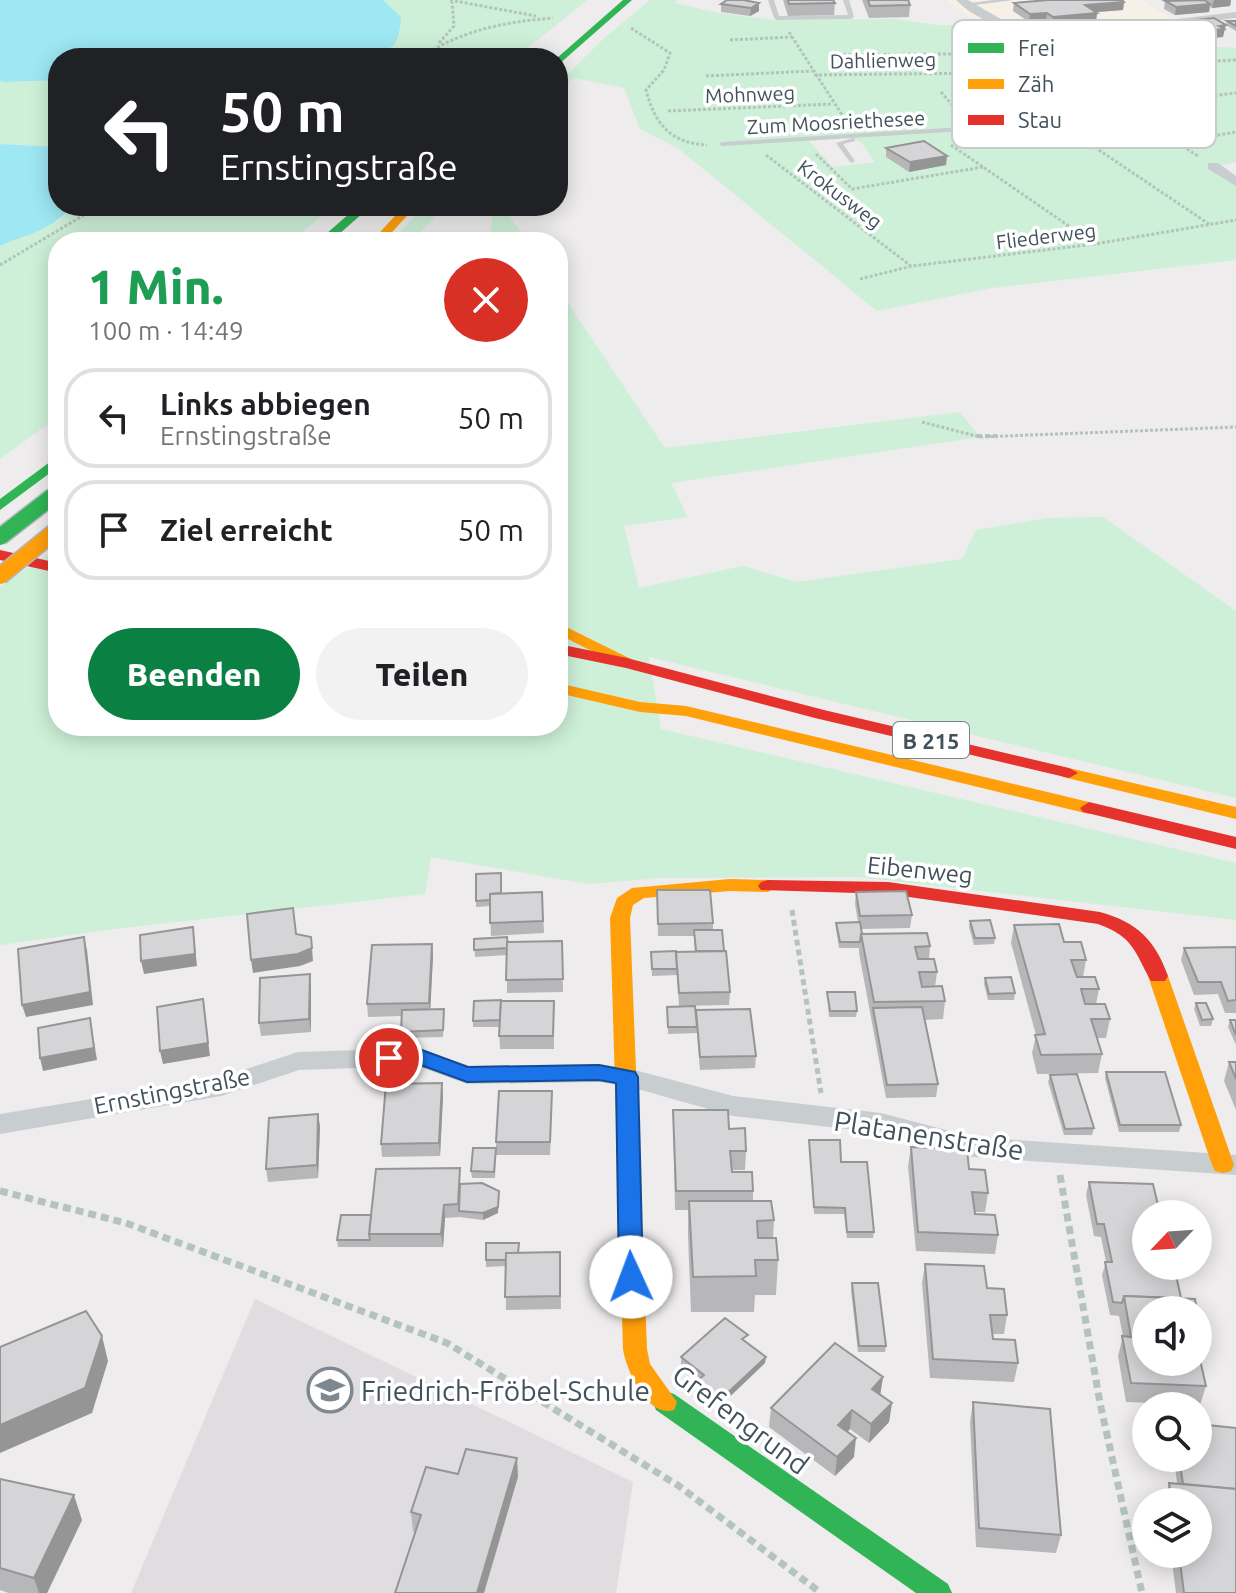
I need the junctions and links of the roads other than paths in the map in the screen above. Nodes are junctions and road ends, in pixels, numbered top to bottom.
1 (604, 0) edge
2 (628, 0) edge
3 (771, 0) edge
4 (846, 0) edge
5 (1011, 0) edge
6 (964, 2) edge
7 (1236, 15) edge
8 (993, 20) edge
9 (1183, 20) edge
10 (549, 48) edge
11 (568, 53) edge
12 (952, 131) edge
13 (861, 138) junction
14 (722, 144) road end
15 (852, 161) dead end
16 (1213, 166) road end
17 (1236, 182) edge
18 (353, 216) edge
19 (384, 216) edge
20 (401, 216) edge
21 (335, 232) edge
22 (366, 232) edge
23 (386, 232) edge
24 (48, 468) edge
25 (48, 499) edge
26 (0, 506) edge
27 (0, 513) edge
28 (48, 525) edge
29 (48, 536) edge
30 (0, 537) edge
31 (0, 546) edge
32 (0, 555) edge
33 (48, 557) edge
34 (48, 566) edge
35 (0, 576) edge
36 (568, 633) edge
37 (568, 651) edge
38 (627, 663) junction
39 (568, 674) edge
40 (568, 690) edge
41 (686, 711) junction
42 (1236, 813) edge
43 (1236, 843) edge
44 (627, 1077) junction
45 (0, 1124) edge
46 (1230, 1165) edge
47 (938, 1593) edge

1 - 10 main road
2 - 11 main road
3 - 4 lane
5 - 6 lane
6 - 8 street
7 - 9 street
12 - 13 lane, Zum Moosriethesee
13 - 14 lane, Zum Moosriethesee
13 - 15 lane
16 - 17 street
18 - 21 main road
19 - 22 main road
20 - 23 main road
24 - 26 main road
25 - 30 main road, bridge
27 - 28 main road
29 - 35 main road, bridge
31 - 33 main road
32 - 34 main road
36 - 38 main road
37 - 38 main road, B 215
38 - 42 main road, B 215
39 - 41 main road, B 215
40 - 41 main road, B 215
41 - 43 main road, B 215
44 - 45 street, Ernstingstraße
44 - 46 street, Platanenstraße
44 - 46 main road, Eibenweg
44 - 47 main road, Grefengrund

